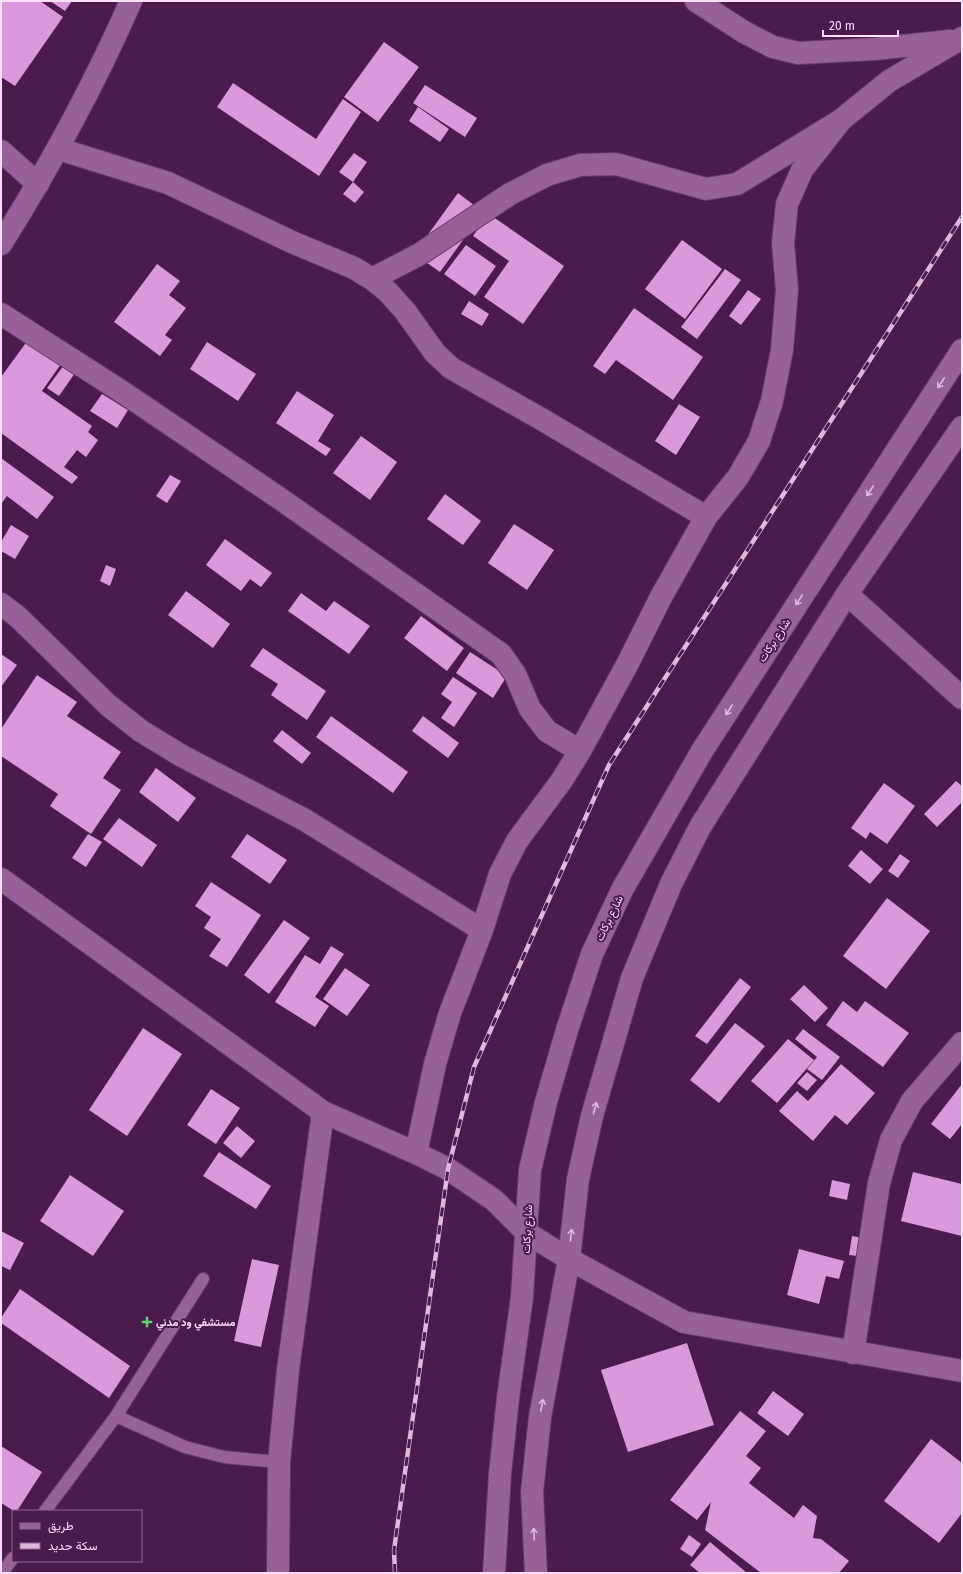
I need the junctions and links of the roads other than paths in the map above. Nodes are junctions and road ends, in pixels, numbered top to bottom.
1 (131, 1) edge
2 (696, 1) edge
3 (959, 39) edge
4 (841, 120) junction
5 (59, 149) junction
6 (1, 151) edge
7 (38, 184) junction
8 (1, 244) edge
9 (372, 279) junction
10 (1, 314) edge
11 (962, 350) edge
12 (962, 427) edge
13 (706, 517) junction
14 (847, 594) junction
15 (1, 604) edge
16 (962, 698) edge
17 (580, 750) junction
18 (1, 879) edge
19 (482, 930) junction
20 (962, 1043) edge
21 (323, 1112) junction
22 (416, 1153) junction
23 (527, 1233) junction
24 (569, 1259) junction
25 (203, 1279) dead end
26 (853, 1353) junction
27 (962, 1371) edge
28 (116, 1416) junction
29 (279, 1462) junction
30 (46, 1510) edge
31 (12, 1559) edge
32 (2, 1573) edge
33 (278, 1573) edge
34 (494, 1573) edge
35 (536, 1573) edge

1 - 5 street
2 - 3 street
3 - 4 street
4 - 9 street
4 - 13 street
5 - 7 street
5 - 9 street
6 - 7 street
7 - 8 street
9 - 13 street
10 - 17 street
11 -> 23 street, شارع بركات
12 - 14 street
13 - 17 street
14 - 16 street
24 -> 14 street
15 - 19 street
17 - 19 street
18 - 21 street
19 - 22 street
20 - 26 street
21 - 22 street
21 - 29 street
22 - 23 street
23 - 24 street
23 - 34 street, شارع بركات
24 - 26 street
35 -> 24 street
25 - 28 lane
26 - 27 street
28 - 29 lane
28 - 30 lane
29 - 33 street
31 - 32 lane

